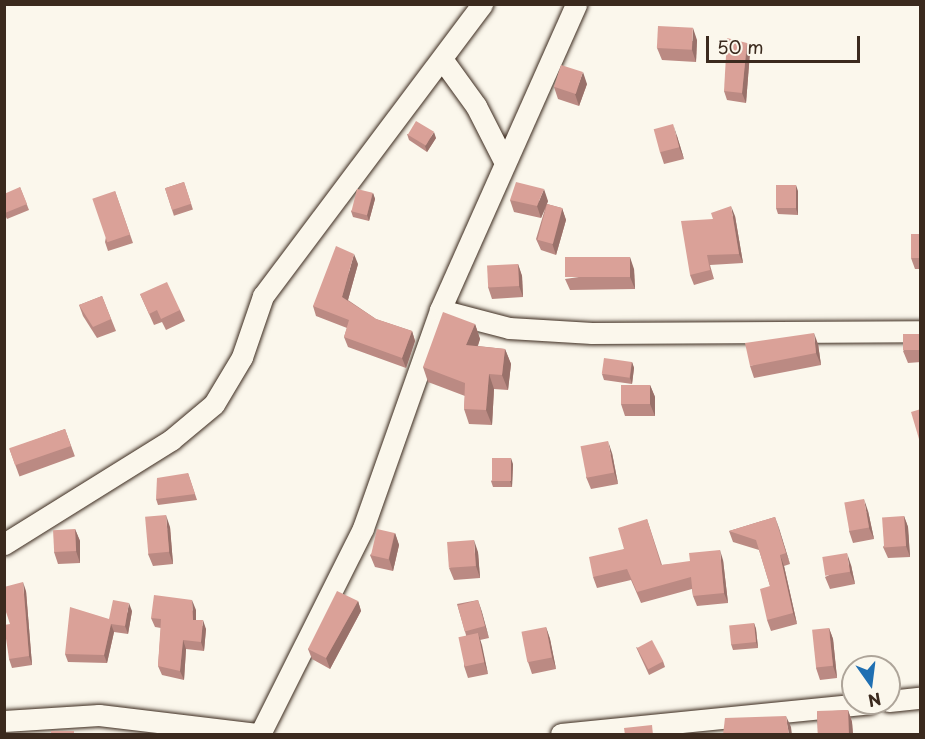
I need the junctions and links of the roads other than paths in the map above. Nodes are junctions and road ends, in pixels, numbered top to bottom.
1 (482, 4) edge
2 (576, 4) edge
3 (442, 59) junction
4 (504, 161) junction
5 (440, 310) junction
6 (921, 331) edge
7 (4, 544) edge
8 (921, 698) edge
9 (901, 700) edge
10 (841, 706) edge
11 (4, 721) edge
12 (260, 735) edge
13 (561, 735) edge

1 - 3 street
2 - 4 street
3 - 4 street
3 - 7 street
4 - 5 street
5 - 6 street
5 - 12 street
8 - 9 street
10 - 13 street
11 - 12 street

